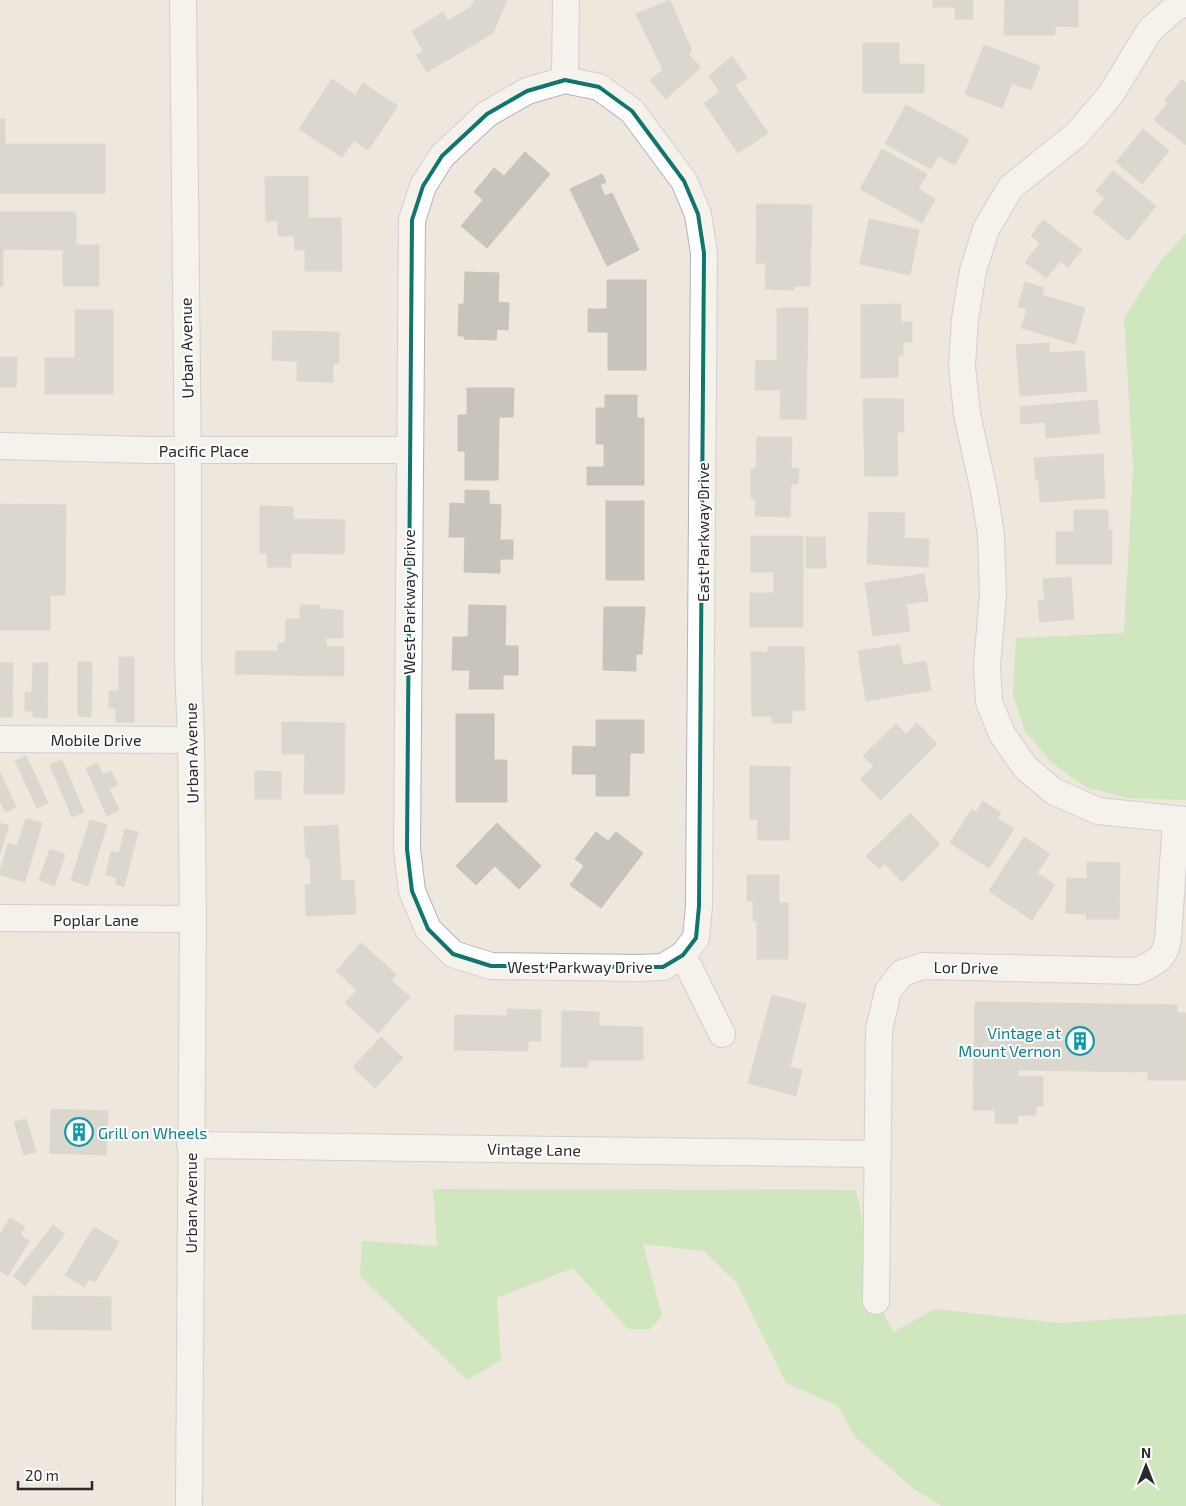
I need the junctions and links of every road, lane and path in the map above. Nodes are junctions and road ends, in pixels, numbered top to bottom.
1 (183, 0) edge
2 (566, 0) edge
3 (1186, 3) edge
4 (565, 80) junction
5 (0, 446) edge
6 (188, 450) junction
7 (409, 450) junction
8 (0, 739) edge
9 (191, 740) junction
10 (1181, 820) edge
11 (0, 918) edge
12 (193, 919) junction
13 (682, 955) junction
14 (722, 1034) dead end
15 (190, 1145) junction
16 (878, 1154) junction
17 (876, 1301) dead end
18 (189, 1506) edge

1 - 6 street, Urban Avenue
2 - 4 street
3 - 10 street
4 - 7 street, West Parkway Drive
4 - 13 street, East Parkway Drive
5 - 6 street, Pacific Place
6 - 7 street, Pacific Place
6 - 9 street, Urban Avenue
7 - 13 street, West Parkway Drive
8 - 9 street, Mobile Drive
9 - 12 street, Urban Avenue
10 - 16 street, Lor Drive
11 - 12 street, Poplar Lane
12 - 15 street, Urban Avenue
13 - 14 street
15 - 16 street, Vintage Lane
15 - 18 street, Urban Avenue
16 - 17 street, Lor Drive

